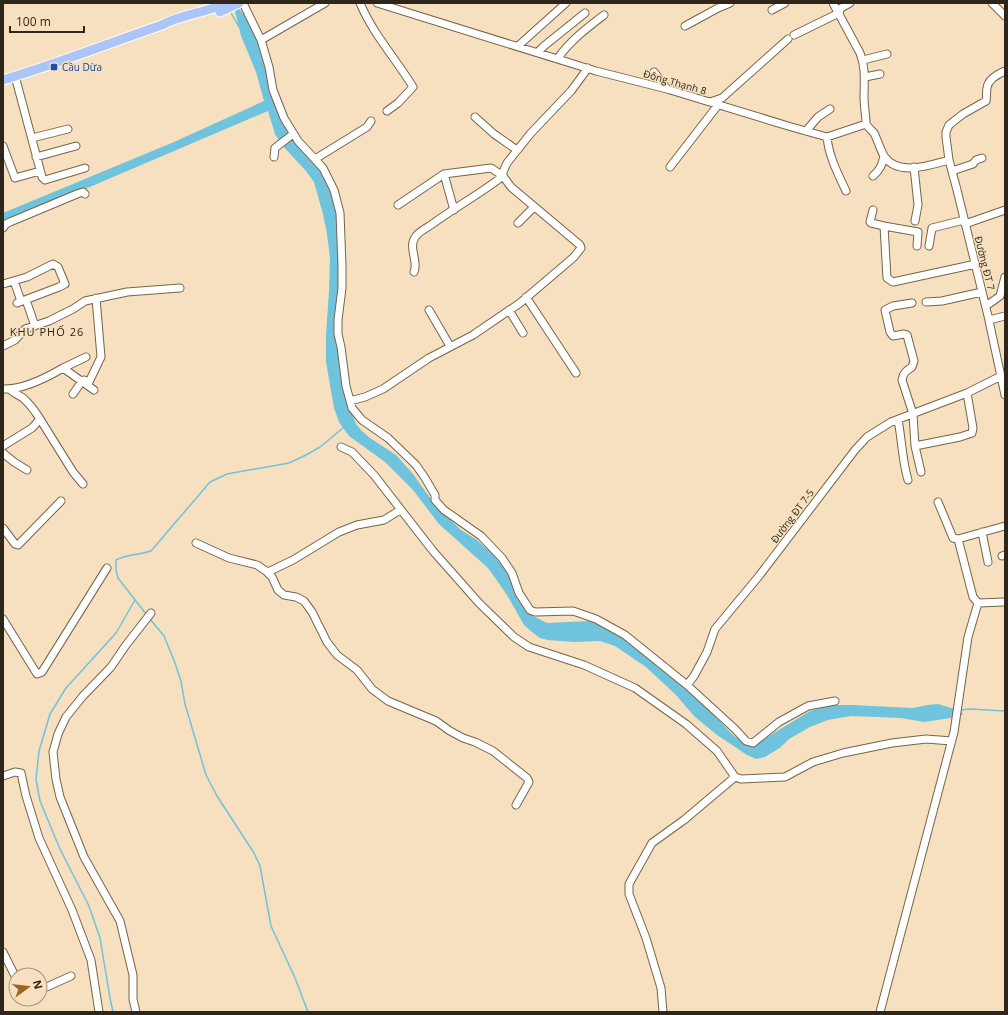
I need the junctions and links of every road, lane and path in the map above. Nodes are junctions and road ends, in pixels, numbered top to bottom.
1 (226, 3) edge
2 (239, 3) edge
3 (244, 3) edge
4 (325, 3) edge
5 (360, 3) edge
6 (376, 3) edge
7 (566, 3) edge
8 (730, 3) edge
9 (785, 3) edge
10 (833, 3) edge
11 (850, 3) edge
12 (992, 3) edge
13 (772, 10) dead end
14 (210, 12) junction
15 (585, 13) dead end
16 (838, 13) junction
17 (604, 15) dead end
18 (1005, 16) edge
19 (685, 26) dead end
20 (261, 40) junction
21 (518, 46) junction
22 (538, 52) junction
23 (887, 54) dead end
24 (558, 58) junction
25 (863, 60) junction
26 (588, 68) junction
27 (1005, 71) edge
28 (654, 72) dead end
29 (880, 74) dead end
30 (15, 76) junction
31 (865, 77) junction
32 (3, 80) edge
33 (667, 89) junction
34 (714, 104) junction
35 (830, 110) dead end
36 (387, 111) dead end
37 (475, 117) dead end
38 (371, 121) dead end
39 (866, 124) junction
40 (68, 129) dead end
41 (806, 131) junction
42 (292, 134) junction
43 (827, 137) junction
44 (32, 138) junction
45 (3, 146) edge
46 (76, 146) dead end
47 (517, 150) junction
48 (884, 156) junction
49 (36, 157) junction
50 (274, 157) dead end
51 (982, 158) dead end
52 (315, 159) junction
53 (948, 160) junction
54 (670, 167) dead end
55 (914, 167) junction
56 (85, 168) dead end
57 (40, 171) junction
58 (952, 171) junction
59 (444, 174) junction
60 (503, 176) junction
61 (873, 176) dead end
62 (846, 192) dead end
63 (85, 194) dead end
64 (398, 206) dead end
65 (534, 207) junction
66 (454, 210) junction
67 (873, 210) dead end
68 (1005, 210) edge
69 (915, 221) dead end
70 (965, 222) junction
71 (518, 224) dead end
72 (884, 226) junction
73 (3, 228) edge
74 (917, 246) dead end
75 (929, 246) dead end
76 (976, 264) junction
77 (414, 272) dead end
78 (1005, 277) edge
79 (14, 281) junction
80 (3, 284) edge
81 (180, 288) dead end
82 (982, 292) junction
83 (526, 297) junction
84 (96, 298) junction
85 (21, 301) junction
86 (926, 302) dead end
87 (912, 303) dead end
88 (986, 306) junction
89 (429, 310) dead end
90 (509, 310) junction
91 (1005, 316) edge
92 (989, 320) junction
93 (36, 326) junction
94 (523, 333) dead end
95 (3, 346) edge
96 (450, 346) junction
97 (86, 357) dead end
98 (63, 368) junction
99 (576, 373) dead end
100 (1001, 376) junction
101 (82, 381) junction
102 (6, 389) edge
103 (94, 390) dead end
104 (966, 393) junction
105 (74, 394) dead end
106 (1005, 395) edge
107 (350, 401) junction
108 (913, 414) junction
109 (40, 419) junction
110 (898, 420) junction
111 (3, 446) edge
112 (915, 446) junction
113 (341, 447) dead end
114 (3, 453) edge
115 (27, 470) dead end
116 (921, 472) dead end
117 (908, 480) dead end
118 (83, 484) dead end
119 (61, 501) dead end
120 (938, 502) dead end
121 (400, 510) junction
122 (1005, 526) edge
123 (3, 528) edge
124 (982, 532) junction
125 (958, 539) junction
126 (196, 543) dead end
127 (988, 562) dead end
128 (107, 568) dead end
129 (268, 572) junction
130 (978, 602) junction
131 (1005, 602) edge
132 (151, 613) dead end
133 (3, 619) edge
134 (687, 685) junction
135 (835, 700) dead end
136 (952, 741) junction
137 (3, 776) edge
138 (735, 777) junction
139 (516, 805) dead end
140 (3, 952) edge
141 (10, 967) edge
142 (71, 976) dead end
143 (48, 986) edge
144 (98, 1012) edge
145 (136, 1012) edge
146 (663, 1012) edge
147 (880, 1012) edge

1 - 14 main road
2 - 14 main road
3 - 20 street
4 - 20 street
5 - 36 street
6 - 21 street, Đông Thạnh 8
7 - 21 street
8 - 19 street
9 - 13 street
10 - 16 street
11 - 16 street
12 - 18 street
14 - 30 main road
15 - 22 street
16 - 25 street
16 - 34 street
17 - 24 street
20 - 42 street
21 - 22 street, Đông Thạnh 8
22 - 24 street, Đông Thạnh 8
23 - 25 street
24 - 26 street, Đông Thạnh 8
25 - 31 street
26 - 33 street, Đông Thạnh 8
26 - 47 street
27 - 53 street, Đường ĐT 7
28 - 33 street
29 - 31 street
30 - 32 main road
30 - 44 street
31 - 39 street
33 - 34 street, Đông Thạnh 8
34 - 41 street, Đông Thạnh 8
34 - 54 street
35 - 41 street
37 - 47 street
38 - 52 street
39 - 43 street
39 - 48 street
40 - 44 street
41 - 43 street, Đông Thạnh 8
42 - 50 street
42 - 52 street
43 - 62 street
44 - 49 street
45 - 57 street
46 - 49 street
47 - 60 street
48 - 55 street
48 - 61 street
49 - 57 street
51 - 58 street
52 - 107 street
53 - 55 street
53 - 58 street, Đường ĐT 7
55 - 69 street
56 - 57 street
58 - 70 street, Đường ĐT 7
59 - 60 street
59 - 64 street
59 - 66 street
60 - 65 street
60 - 66 street
63 - 73 street
65 - 71 street
65 - 83 street
66 - 77 street
67 - 72 street
68 - 70 street
70 - 75 street
70 - 76 street, Đường ĐT 7
72 - 74 street
72 - 76 street
76 - 82 street, Đường ĐT 7
78 - 88 street
79 - 80 street
79 - 85 street
79 - 85 street
81 - 84 street
82 - 86 street
82 - 88 street, Đường ĐT 7
83 - 90 street
83 - 99 street
84 - 93 street
84 - 101 street
85 - 93 street
87 - 108 street
88 - 92 street, Đường ĐT 7
89 - 96 street
90 - 94 street
90 - 96 street
91 - 92 street
92 - 100 street, Đường ĐT 7
93 - 95 street
96 - 107 street
97 - 98 street
98 - 101 street
98 - 102 street
100 - 104 street, Đường ĐT 7-5
100 - 106 street, Đường ĐT 7
101 - 103 street
101 - 105 street
102 - 109 street
104 - 108 street, Đường ĐT 7-5
104 - 112 street
107 - 134 street
108 - 110 street, Đường ĐT 7-5
108 - 112 street
109 - 111 street
109 - 118 street
110 - 117 street
110 - 134 street, Đường ĐT 7-5
112 - 116 street
113 - 121 street
114 - 115 street
119 - 123 street
120 - 125 street
121 - 129 street
121 - 138 street
122 - 124 street
124 - 125 street
124 - 127 street
125 - 130 street
126 - 129 street
128 - 133 street
129 - 139 street
130 - 131 street
130 - 136 street
132 - 145 street
134 - 135 street
136 - 138 street
136 - 147 street
137 - 144 street
138 - 146 street
140 - 141 street
142 - 143 street

